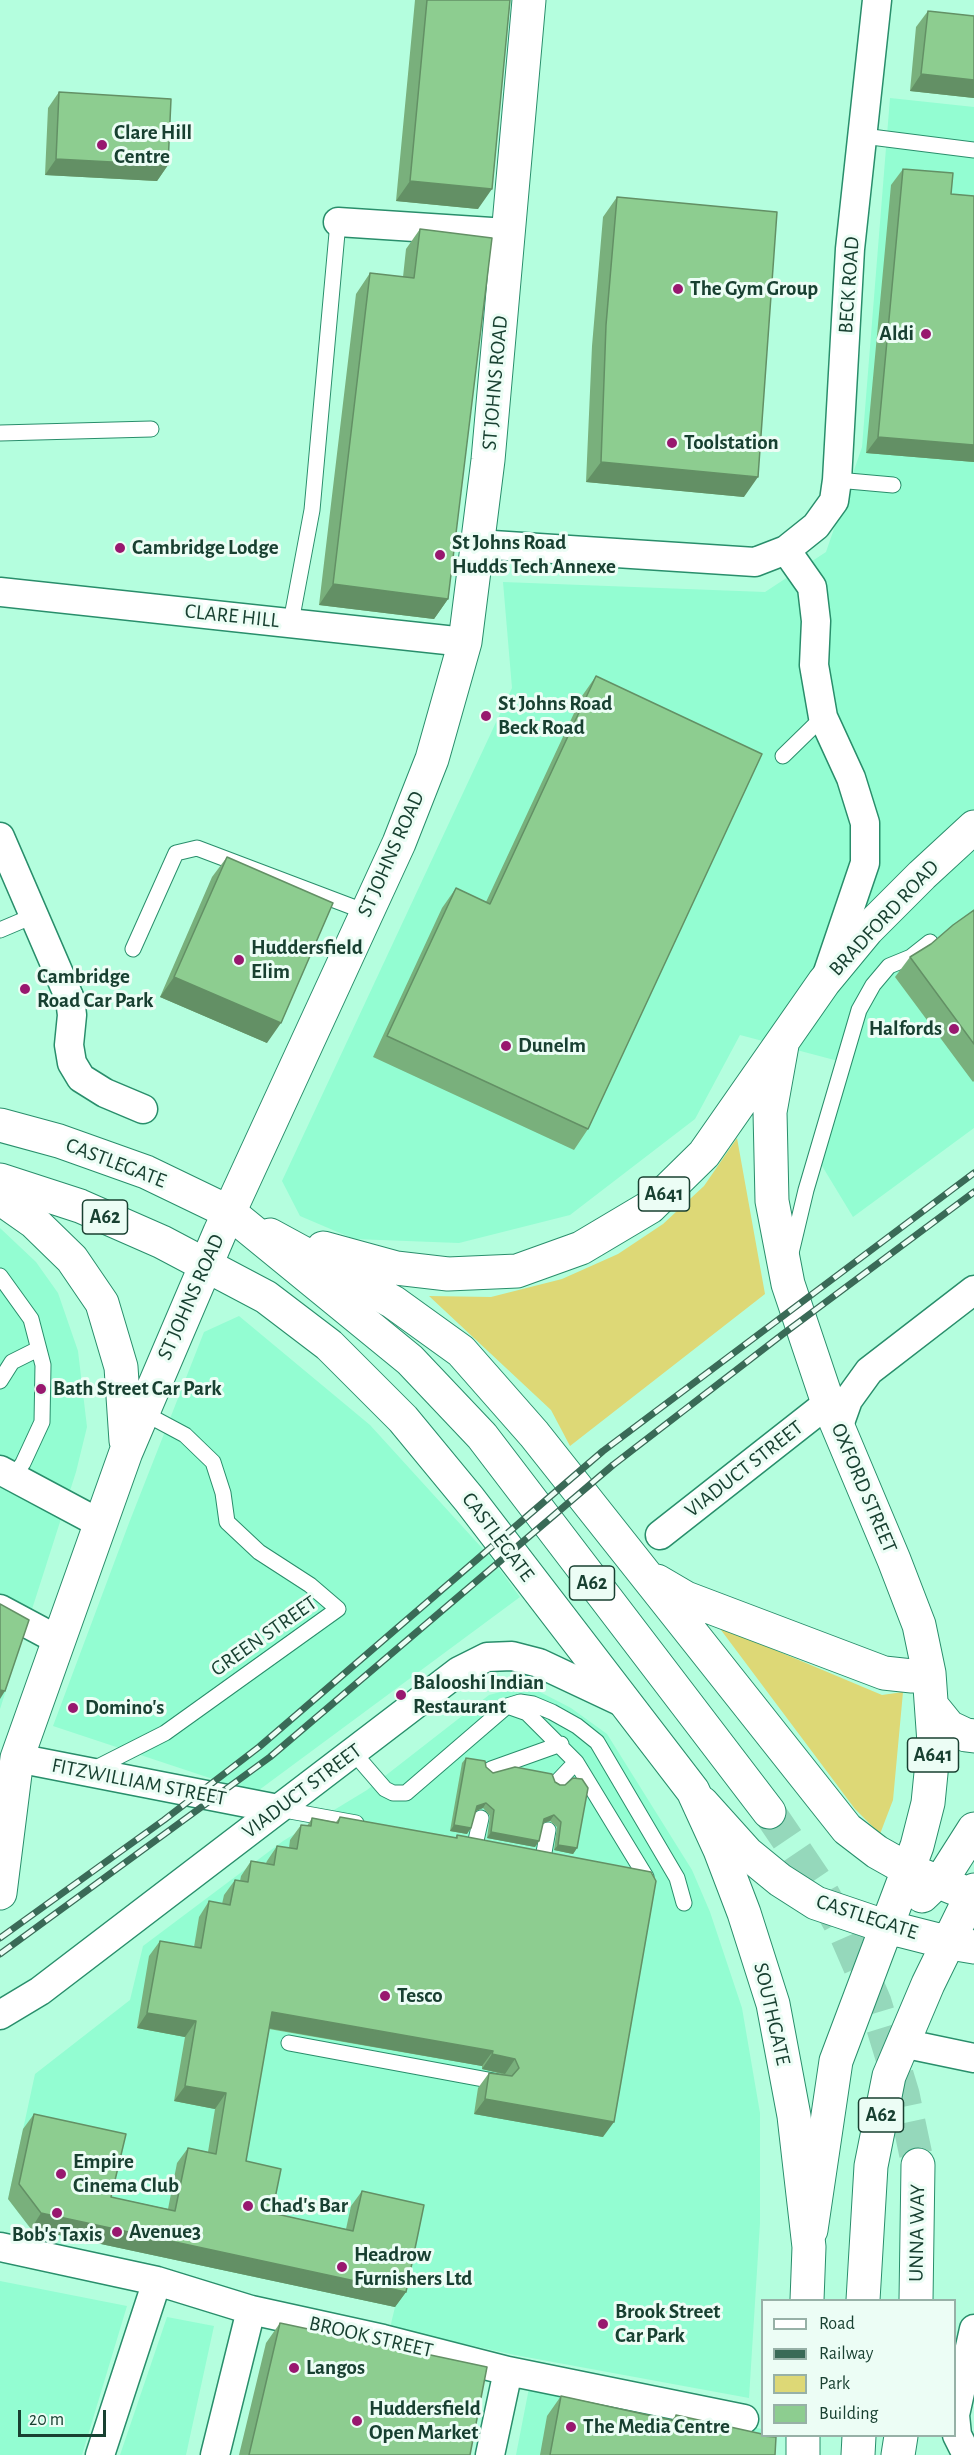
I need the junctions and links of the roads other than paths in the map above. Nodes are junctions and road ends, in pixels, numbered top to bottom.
1 (529, 0) edge
2 (877, 0) edge
3 (862, 136) junction
4 (974, 150) edge
5 (338, 222) joint
6 (507, 233) junction
7 (151, 429) dead end
8 (0, 433) edge
9 (837, 480) junction
10 (893, 485) dead end
11 (477, 544) junction
12 (786, 550) junction
13 (0, 592) edge
14 (291, 622) junction
15 (465, 642) junction
16 (823, 717) junction
17 (783, 756) dead end
18 (974, 827) edge
19 (0, 837) edge
20 (366, 912) junction
21 (33, 916) junction
22 (0, 930) edge
23 (930, 942) edge
24 (133, 948) dead end
25 (824, 982) junction
26 (782, 1045) junction
27 (143, 1108) dead end
28 (0, 1125) edge
29 (0, 1180) edge
30 (0, 1198) edge
31 (229, 1212) junction
32 (205, 1264) junction
33 (786, 1273) junction
34 (0, 1276) edge
35 (974, 1290) edge
36 (39, 1349) junction
37 (0, 1381) edge
38 (142, 1412) junction
39 (833, 1416) junction
40 (126, 1452) junction
41 (7, 1474) edge
42 (101, 1524) junction
43 (660, 1535) dead end
44 (640, 1570) junction
45 (0, 1609) edge
46 (58, 1640) junction
47 (929, 1673) junction
48 (624, 1703) junction
49 (507, 1706) junction
50 (932, 1706) junction
51 (974, 1736) edge
52 (561, 1744) junction
53 (353, 1752) junction
54 (8, 1756) edge
55 (576, 1762) junction
56 (491, 1768) edge
57 (88, 1772) junction
58 (558, 1781) edge
59 (693, 1791) junction
60 (278, 1809) junction
61 (769, 1812) tunnel mouth
62 (481, 1818) dead end
63 (371, 1826) edge
64 (974, 1829) edge
65 (548, 1830) dead end
66 (475, 1845) edge
67 (543, 1858) edge
68 (909, 1870) junction
69 (623, 1873) edge
70 (646, 1877) junction
71 (938, 1882) junction
72 (654, 1892) edge
73 (0, 1893) edge
74 (973, 1894) edge
75 (684, 1903) dead end
76 (887, 1927) junction
77 (962, 1945) edge
78 (0, 2015) edge
79 (289, 2043) dead end
80 (902, 2043) junction
81 (974, 2058) edge
82 (499, 2082) edge
83 (918, 2165) tunnel mouth
84 (0, 2247) edge
85 (809, 2247) junction
86 (157, 2281) junction
87 (807, 2299) edge
88 (863, 2299) edge
89 (916, 2299) edge
90 (251, 2310) junction
91 (973, 2340) edge
92 (508, 2371) junction
93 (956, 2411) edge
94 (744, 2419) dead end
95 (956, 2425) edge
96 (803, 2437) edge
97 (859, 2437) edge
98 (901, 2437) edge
99 (100, 2455) edge
100 (215, 2455) edge
101 (490, 2455) edge
102 (802, 2455) edge
103 (858, 2455) edge
104 (898, 2455) edge
105 (967, 2455) edge

1 - 6 main road, ST JOHNS ROAD
2 - 3 street, BECK ROAD
3 - 4 lane
3 - 9 street, BECK ROAD
5 - 6 street
5 - 14 lane
6 - 11 main road, ST JOHNS ROAD
7 - 8 lane
9 - 10 lane
9 - 12 street, BECK ROAD
11 - 12 street, BECK ROAD
11 - 15 main road, ST JOHNS ROAD
12 - 16 street
13 - 14 street, CLARE HILL
14 - 15 street, CLARE HILL
15 - 20 main road, ST JOHNS ROAD
16 - 17 lane
16 - 25 street
18 - 25 main road, BRADFORD ROAD / A641
19 - 21 street
20 - 24 lane
20 - 31 main road, ST JOHNS ROAD
21 - 22 lane
21 - 27 street
23 - 33 lane
25 - 26 main road, BRADFORD ROAD / A641
26 - 31 main road, A641
26 - 33 main road, OXFORD STREET
28 - 31 main road, CASTLEGATE / A62
29 - 32 main road, CASTLEGATE / A62
30 - 40 main road
31 - 32 main road, ST JOHNS ROAD
31 - 44 main road, CASTLEGATE / A62
31 - 61 main road, CASTLEGATE / A62
32 - 38 main road, ST JOHNS ROAD
32 - 48 main road, CASTLEGATE / A62
33 - 39 main road, OXFORD STREET
34 - 36 lane
35 - 39 street, VIADUCT STREET
36 - 37 lane
36 - 41 lane
38 - 40 main road, ST JOHNS ROAD
38 - 57 lane, GREEN STREET
39 - 43 street, VIADUCT STREET
39 - 47 main road, OXFORD STREET
40 - 42 main road, ST JOHNS ROAD
41 - 42 street
42 - 46 main road, ST JOHNS ROAD
44 - 47 main road
44 - 68 main road, CASTLEGATE / A62
45 - 46 street
46 - 54 main road, ST JOHNS ROAD
47 - 50 main road, OXFORD STREET / A641
48 - 53 street, VIADUCT STREET
48 - 59 main road, CASTLEGATE / A62
49 - 52 lane
49 - 53 lane
49 - 75 lane
50 - 51 main road, A641
50 - 68 main road, OXFORD STREET / A641
52 - 55 lane
52 - 56 lane
53 - 60 street, VIADUCT STREET
54 - 57 street, FITZWILLIAM STREET
54 - 73 main road, ST JOHNS ROAD
55 - 58 lane
55 - 70 lane
57 - 60 street, FITZWILLIAM STREET
59 - 76 main road, CASTLEGATE / A62
59 - 85 main road, SOUTHGATE / A62
60 - 63 lane
60 - 78 street, VIADUCT STREET
62 - 66 lane
64 - 71 main road
65 - 67 lane
68 - 71 main road, CASTLEGATE / A62
68 - 76 main road, OXFORD STREET / A641
69 - 70 lane
70 - 72 lane
71 - 74 main road, CASTLEGATE / A62
71 - 76 main road
74 - 77 main road
76 - 77 main road, CASTLEGATE / A62
76 - 85 main road, SOUTHGATE / A62
77 - 80 main road, A62
79 - 82 lane
80 - 81 street
80 - 88 main road, A62
83 - 89 main road, UNNA WAY
84 - 86 street, BROOK STREET
85 - 87 main road, SOUTHGATE / A62
86 - 90 street, BROOK STREET
86 - 99 street
90 - 92 street, BROOK STREET
90 - 100 street
91 - 93 street
92 - 94 street, BROOK STREET
92 - 101 street
95 - 105 street
96 - 102 main road
97 - 103 main road
98 - 104 main road

